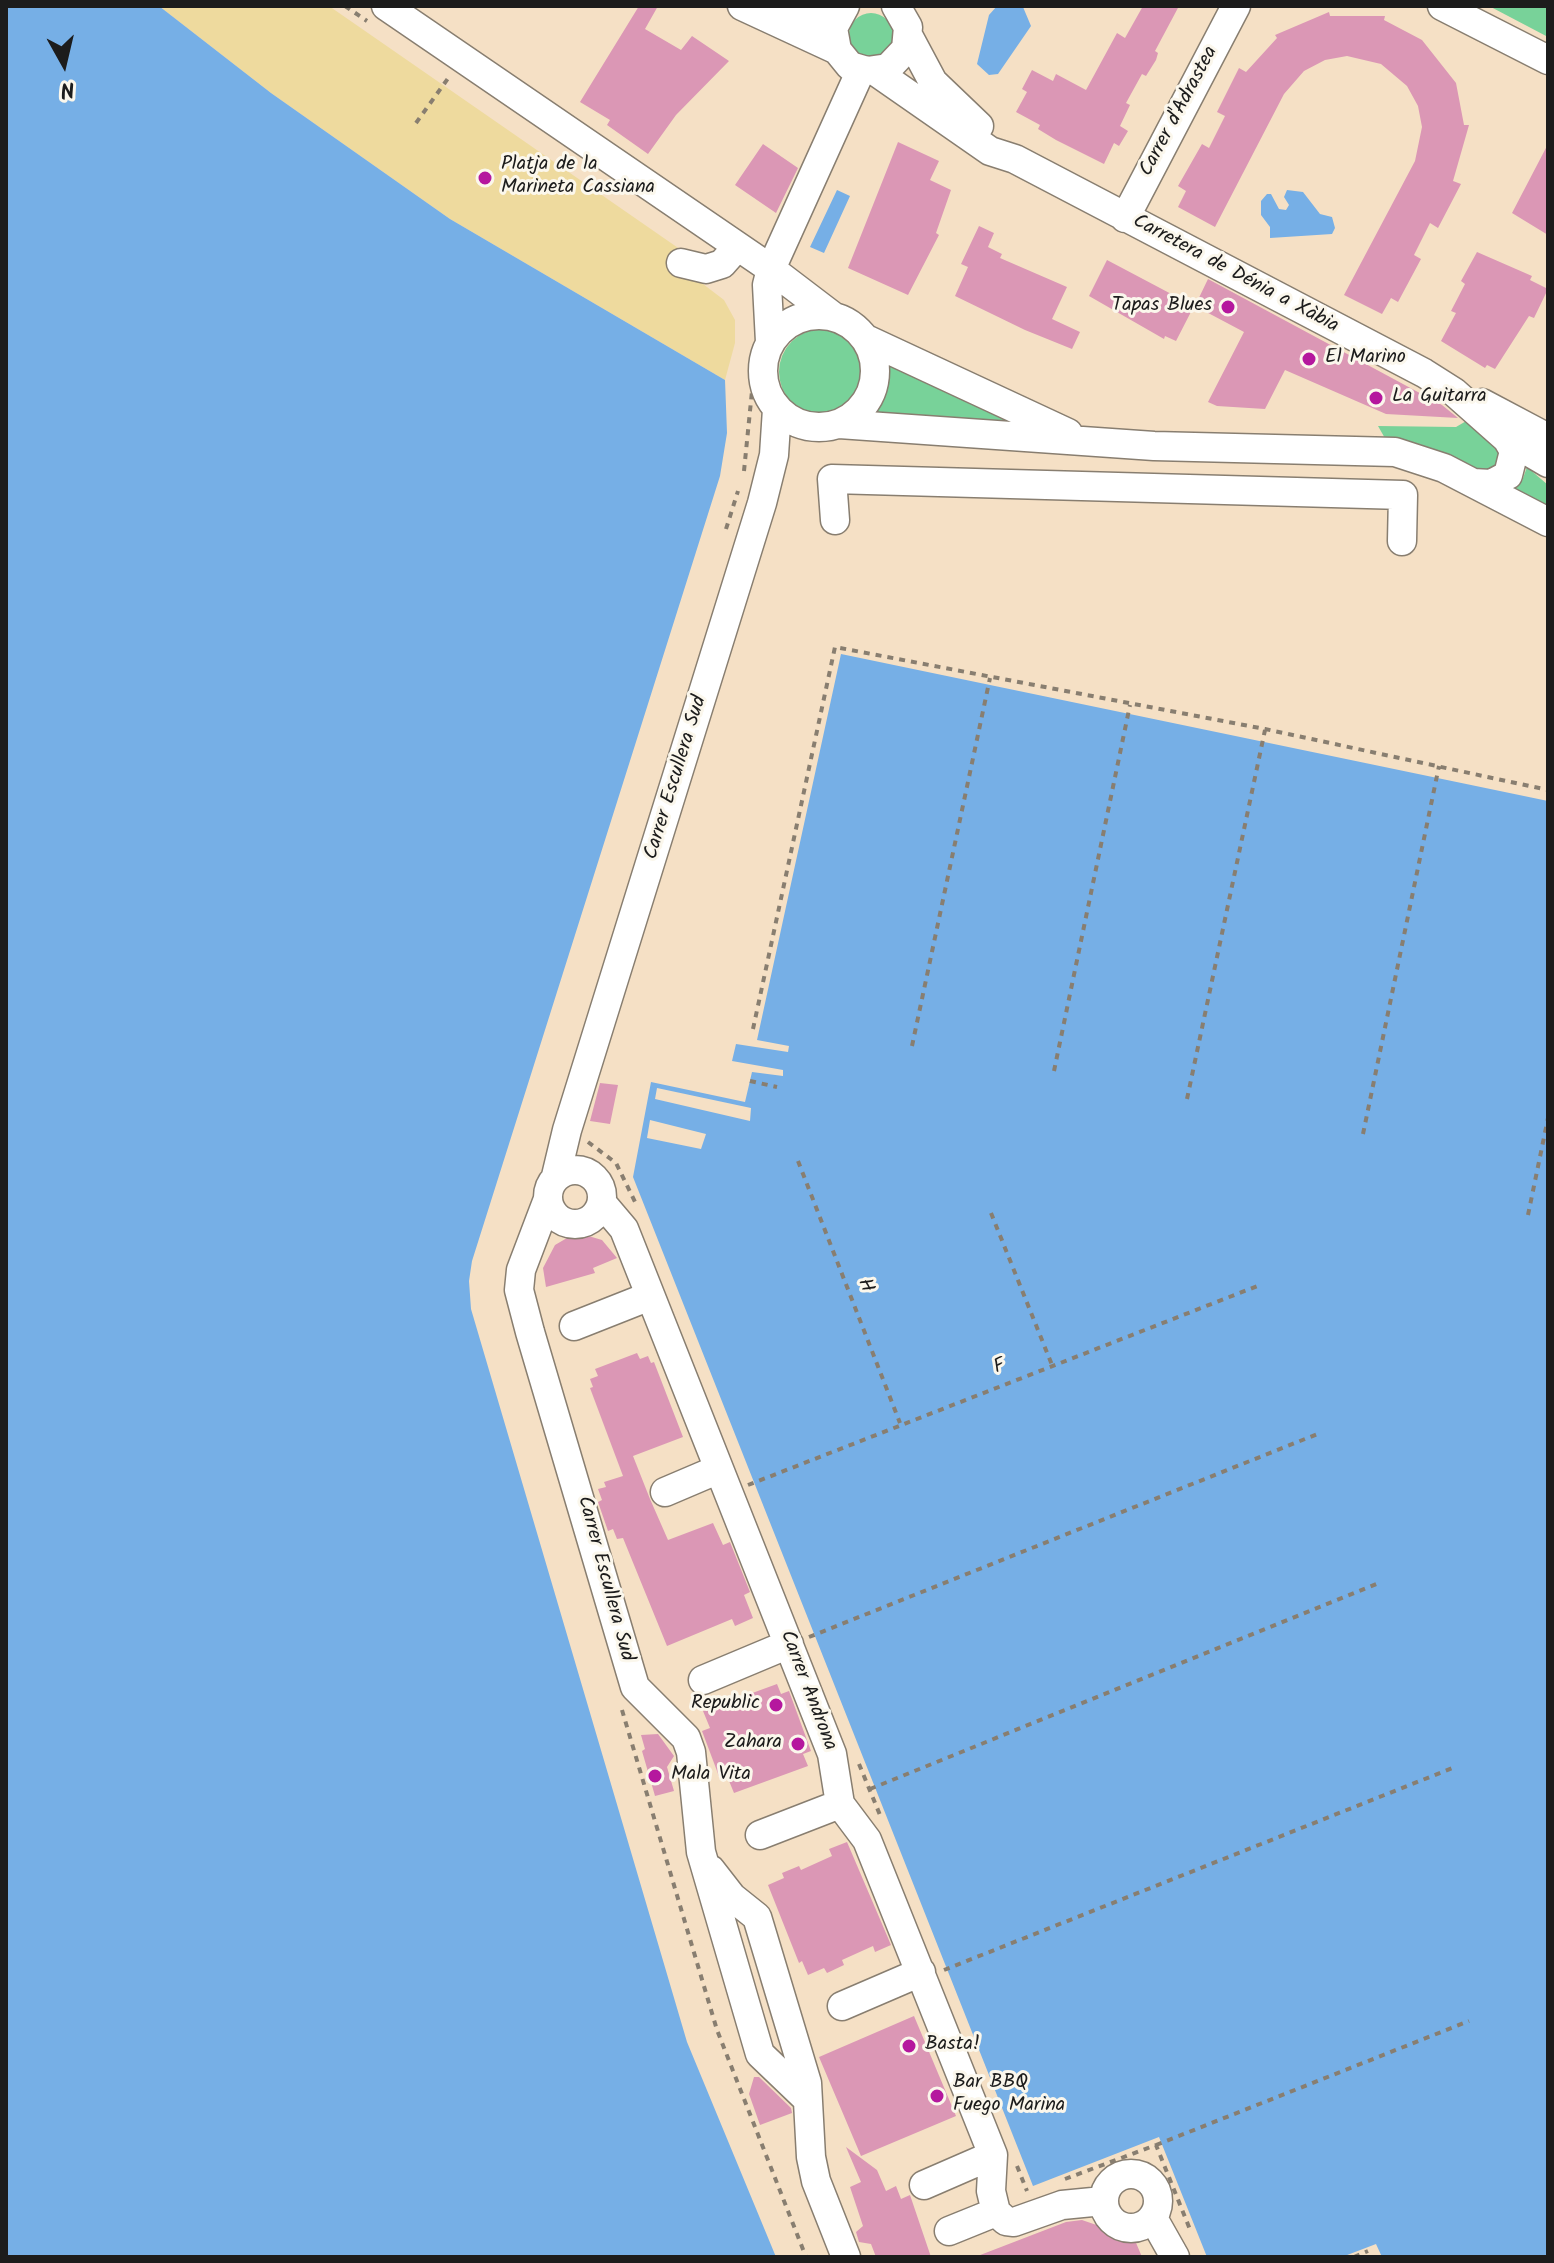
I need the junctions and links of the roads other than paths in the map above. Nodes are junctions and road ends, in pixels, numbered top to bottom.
1 (386, 6) edge
2 (742, 6) edge
3 (790, 6) edge
4 (845, 6) edge
5 (1236, 6) edge
6 (1442, 6) edge
7 (904, 17) edge
8 (837, 50) junction
9 (1548, 60) edge
10 (868, 71) junction
11 (1015, 159) junction
12 (1125, 218) junction
13 (737, 247) junction
14 (681, 263) dead end
15 (771, 269) junction
16 (834, 317) junction
17 (866, 339) junction
18 (770, 342) junction
19 (1454, 392) junction
20 (777, 409) junction
21 (839, 424) junction
22 (806, 426) junction
23 (1548, 438) edge
24 (1507, 439) junction
25 (1083, 440) junction
26 (774, 455) junction
27 (1548, 463) edge
28 (1548, 472) edge
29 (1473, 483) junction
30 (835, 520) dead end
31 (1548, 522) edge
32 (1402, 541) dead end
33 (579, 1102) junction
34 (586, 1171) junction
35 (552, 1188) junction
36 (602, 1203) junction
37 (568, 1223) junction
38 (519, 1290) junction
39 (650, 1296) junction
40 (574, 1326) dead end
41 (730, 1470) junction
42 (665, 1492) dead end
43 (804, 1639) junction
44 (703, 1680) dead end
45 (840, 1804) junction
46 (760, 1835) dead end
47 (933, 1971) junction
48 (842, 2006) dead end
49 (1004, 2159) junction
50 (924, 2185) dead end
51 (1103, 2201) junction
52 (996, 2212) junction
53 (1153, 2218) junction
54 (949, 2231) dead end
55 (1185, 2250) edge
56 (846, 2257) edge

1 - 13 street
2 - 8 street
3 - 4 street
4 - 8 street
5 - 12 street, Carrer d'Adrastea
6 - 9 street
7 - 10 street
7 - 11 street, Carretera de Dénia a Xàbia
8 - 10 street, Carretera de Dénia a Xàbia
10 - 11 street, Carretera de Dénia a Xàbia
10 - 15 street
11 - 12 street, Carretera de Dénia a Xàbia
12 - 19 street, Carretera de Dénia a Xàbia
13 - 14 street
13 - 15 street
15 - 16 street
15 - 18 street
16 - 17 street
16 - 18 street
17 - 21 street
17 - 25 street
18 - 20 street
19 - 23 street, Carretera de Dénia a Xàbia
19 - 24 street, Carretera de Dénia a Xàbia
20 - 22 street
20 - 26 street, Carrer Escullera Sud
21 - 22 street
21 - 25 street
22 - 26 street
24 - 27 street, Carretera de Dénia a Xàbia
24 - 28 street
24 - 29 street
25 - 29 street
26 - 33 street, Carrer Escullera Sud
29 - 31 street
30 - 32 street
33 - 34 street, Carrer Escullera Sud
33 - 35 street, Carrer Escullera Sud
34 - 35 street
34 - 36 street
35 - 37 street
35 - 38 street, Carrer Escullera Sud
36 - 37 street
36 - 39 street, Carrer Androna
37 - 38 street
38 - 56 street, Carrer Escullera Sud
39 - 40 street
39 - 41 street, Carrer Androna
41 - 42 street
41 - 43 street, Carrer Androna
43 - 44 street
43 - 45 street, Carrer Androna
45 - 46 street
45 - 47 street, Carrer Androna
47 - 48 street
47 - 49 street, Carrer Androna
49 - 50 street
49 - 52 street, Carrer Androna
51 - 52 street
51 - 53 street
51 - 53 street
52 - 54 street
53 - 55 street

